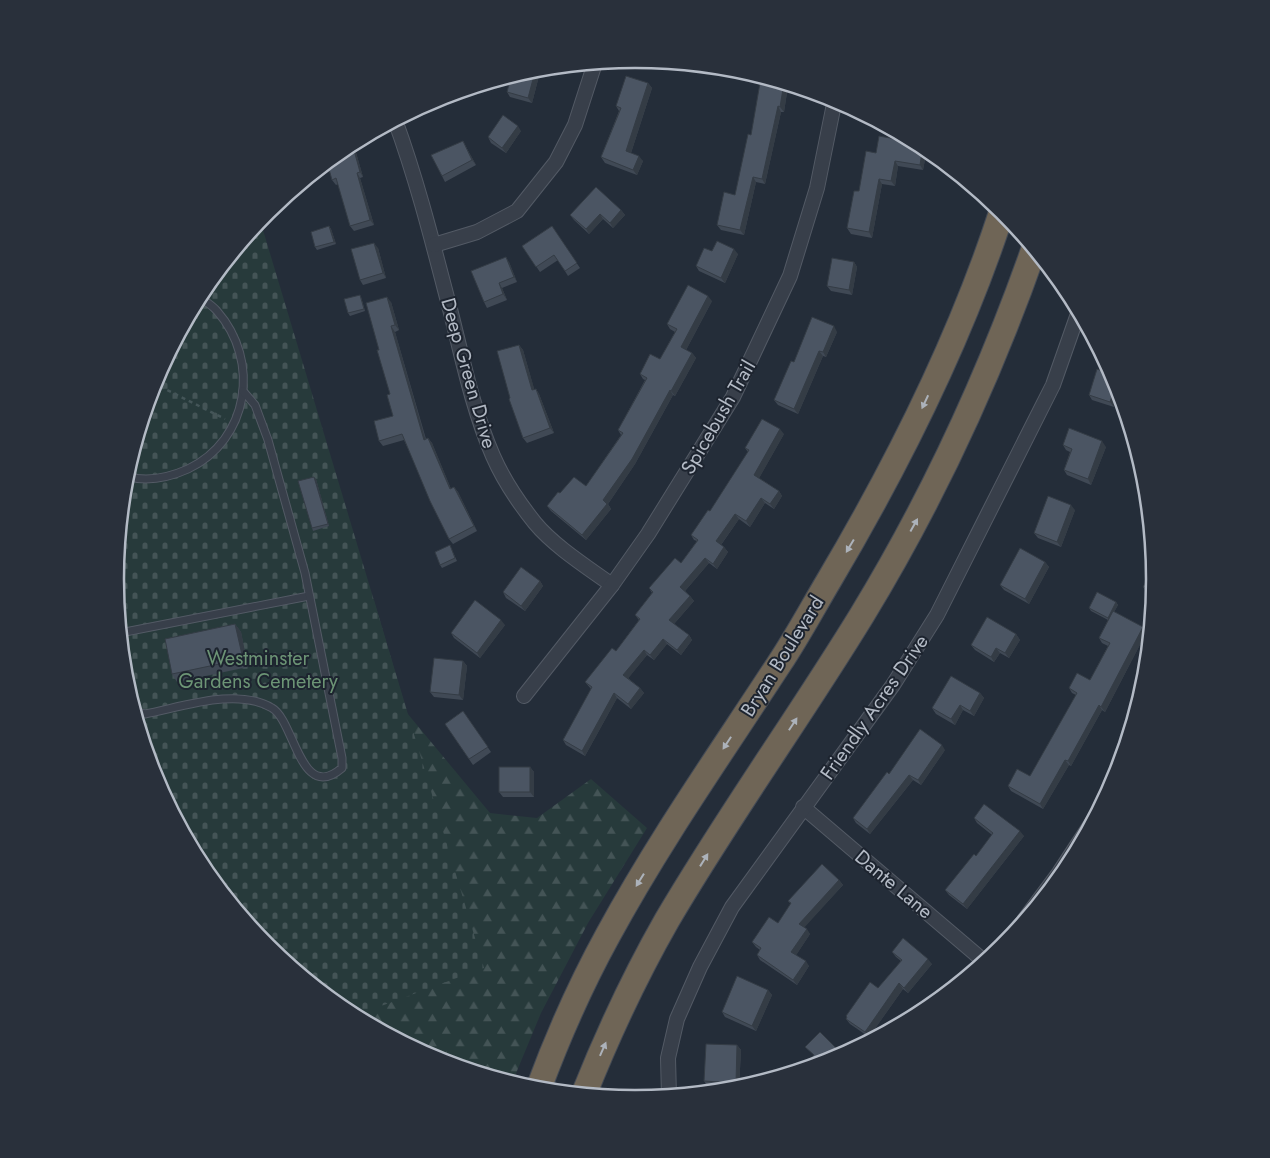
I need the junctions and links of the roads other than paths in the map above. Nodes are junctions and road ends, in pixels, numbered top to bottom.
1 (593, 70) edge
2 (833, 107) edge
3 (397, 126) edge
4 (989, 209) edge
5 (999, 220) edge
6 (434, 245) junction
7 (1031, 256) edge
8 (206, 302) edge
9 (1075, 319) edge
10 (938, 374) junction
11 (243, 391) junction
12 (133, 478) edge
13 (612, 585) junction
14 (309, 596) junction
15 (127, 632) edge
16 (524, 696) dead end
17 (142, 713) edge
18 (803, 807) junction
19 (979, 957) edge
20 (541, 1082) edge
21 (587, 1088) edge
22 (669, 1089) edge

1 - 6 street
2 - 13 street, Spicebush Trail
3 - 6 street, Deep Green Drive
4 - 10 highway
5 - 10 highway, Bryan Boulevard
6 - 13 street, Deep Green Drive
21 -> 7 highway
8 - 11 lane
9 - 18 street, Friendly Acres Drive
10 -> 20 highway, Bryan Boulevard
11 - 12 lane
11 - 14 lane
13 - 16 street, Spicebush Trail
14 - 15 lane
14 - 17 lane
18 - 19 street, Dante Lane
18 - 22 street, Friendly Acres Drive

